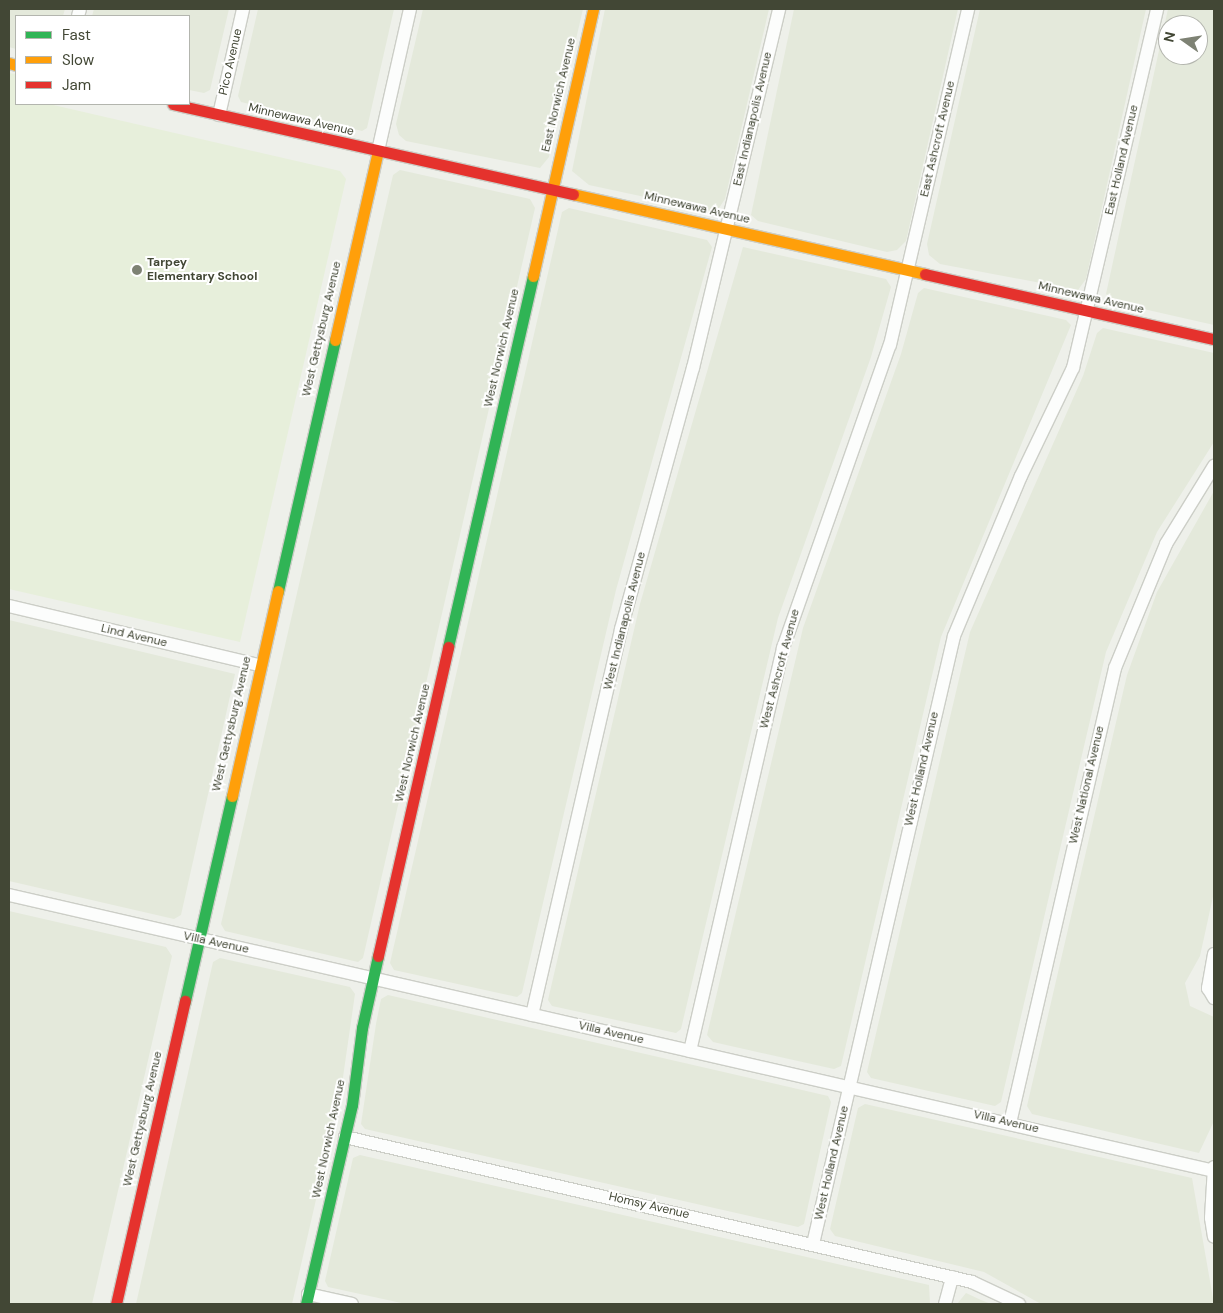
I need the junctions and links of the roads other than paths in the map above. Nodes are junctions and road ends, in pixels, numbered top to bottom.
1 (243, 9) edge
2 (410, 9) edge
3 (593, 9) edge
4 (779, 9) edge
5 (968, 9) edge
6 (1157, 9) edge
7 (177, 105) edge
8 (219, 115) junction
9 (378, 151) junction
10 (552, 188) junction
11 (728, 230) junction
12 (909, 268) junction
13 (1088, 312) junction
14 (1214, 339) edge
15 (1214, 466) edge
16 (9, 606) edge
17 (259, 665) junction
18 (9, 895) edge
19 (197, 938) junction
20 (1214, 954) edge
21 (373, 980) junction
22 (1214, 998) edge
23 (532, 1015) junction
24 (690, 1051) junction
25 (850, 1086) junction
26 (1010, 1123) junction
27 (345, 1137) junction
28 (1214, 1169) edge
29 (1214, 1237) edge
30 (813, 1244) junction
31 (952, 1277) junction
32 (307, 1299) edge
33 (116, 1304) edge
34 (352, 1304) edge
35 (946, 1304) edge
36 (1019, 1304) edge

1 - 8 street, Pico Avenue
2 - 9 street
3 - 10 street, East Norwich Avenue
4 - 11 street, East Indianapolis Avenue
5 - 12 street, East Ashcroft Avenue
6 - 13 street, East Holland Avenue
7 - 8 street, Minnewawa Avenue
8 - 9 street, Minnewawa Avenue
9 - 10 street, Minnewawa Avenue
9 - 17 street, West Gettysburg Avenue
10 - 11 street, Minnewawa Avenue
10 - 21 street, West Norwich Avenue
11 - 12 street, Minnewawa Avenue
11 - 23 street, West Indianapolis Avenue
12 - 13 street, Minnewawa Avenue
12 - 24 street, West Ashcroft Avenue
13 - 14 street, Minnewawa Avenue
13 - 25 street, West Holland Avenue
15 - 26 street, West National Avenue
16 - 17 street, Lind Avenue
17 - 19 street, West Gettysburg Avenue
18 - 19 street, Villa Avenue
19 - 21 street, Villa Avenue
19 - 33 street, West Gettysburg Avenue
20 - 22 street
21 - 23 street, Villa Avenue
21 - 27 street, West Norwich Avenue
23 - 24 street, Villa Avenue
24 - 25 street, Villa Avenue
25 - 26 street, Villa Avenue
25 - 30 street, West Holland Avenue
26 - 28 street, Villa Avenue
27 - 30 street, Homsy Avenue
27 - 32 street, West Norwich Avenue
28 - 29 street
30 - 31 street, Homsy Avenue
31 - 35 street
31 - 36 street, Homsy Avenue
32 - 34 street

